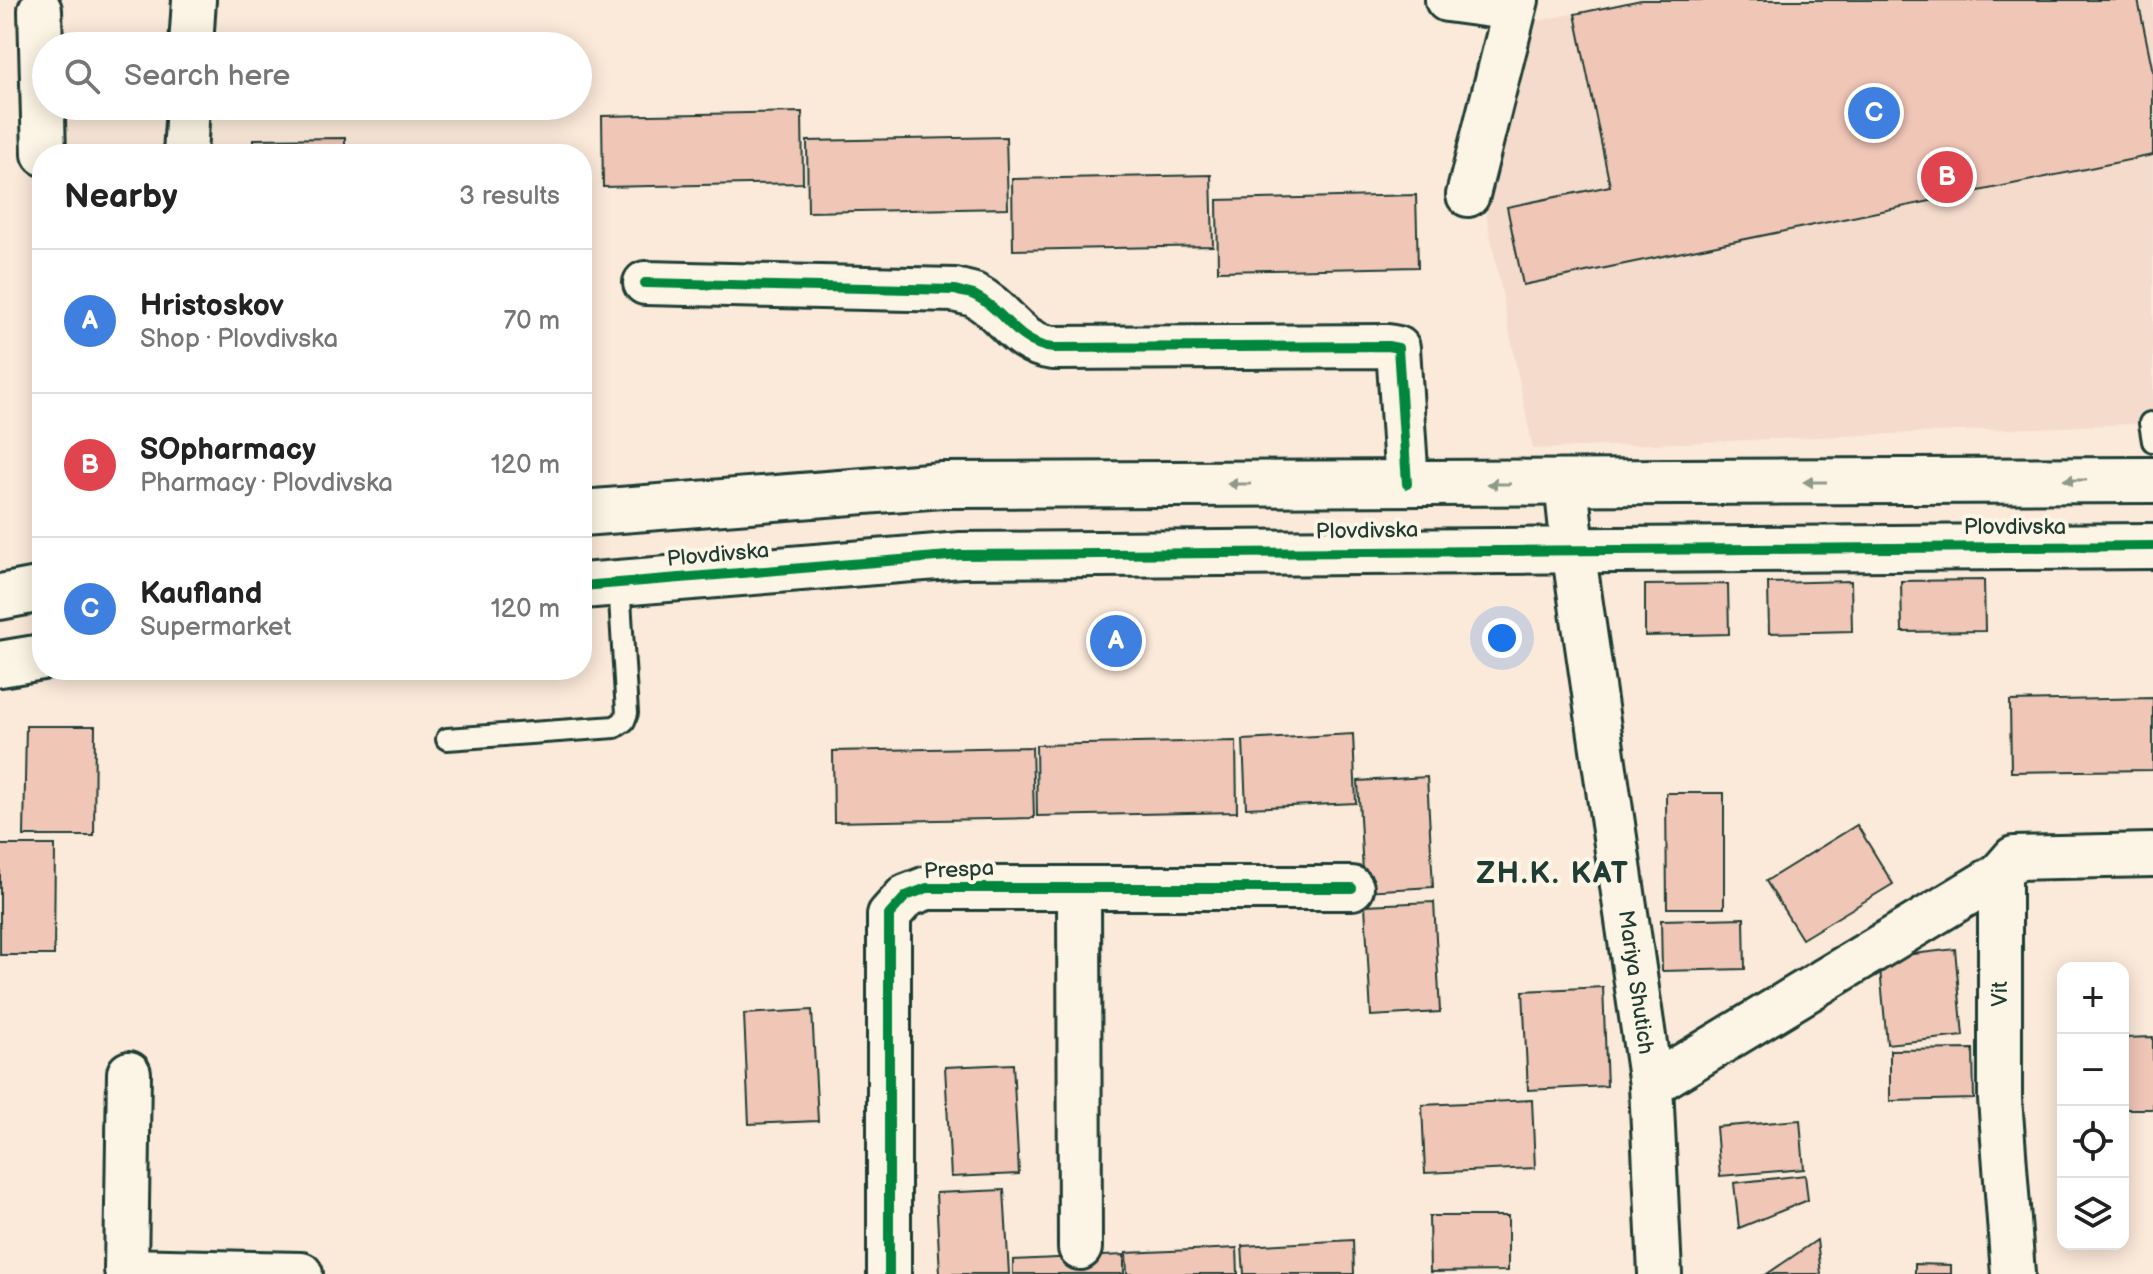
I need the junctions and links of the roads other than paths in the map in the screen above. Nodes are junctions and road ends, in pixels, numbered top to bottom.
1 (194, 0) edge
2 (1447, 0) edge
3 (1516, 4) edge
4 (40, 10) dead end
5 (41, 32) edge
6 (192, 32) edge
7 (43, 120) edge
8 (187, 120) edge
9 (44, 144) edge
10 (186, 144) edge
11 (1468, 195) dead end
12 (645, 283) dead end
13 (2153, 480) edge
14 (1566, 483) junction
15 (1407, 484) junction
16 (592, 512) edge
17 (2153, 546) edge
18 (1573, 549) junction
19 (600, 585) edge
20 (32, 591) edge
21 (0, 597) edge
22 (32, 659) edge
23 (0, 664) edge
24 (447, 739) dead end
25 (2153, 855) edge
26 (2000, 874) junction
27 (1079, 888) junction
28 (1352, 888) dead end
29 (129, 1073) dead end
30 (1651, 1085) junction
31 (1080, 1248) dead end
32 (301, 1274) edge
33 (889, 1274) edge
34 (1660, 1274) edge
35 (2013, 1274) edge

1 - 6 street
2 - 3 street
3 - 11 street
4 - 5 street
7 - 9 street
8 - 10 street
12 - 15 street
13 -> 14 street, Plovdivska
14 -> 15 street, Plovdivska
14 - 18 street, Mariya Shutich
15 -> 16 street, Plovdivska
17 - 18 street, Plovdivska
18 - 19 street, Plovdivska
18 - 30 street, Mariya Shutich
19 - 24 lane
20 - 21 street
22 - 23 street
25 - 26 street
26 - 30 street
26 - 35 street, Vit
27 - 28 street, Prespa
27 - 31 street
27 - 33 street, Prespa
29 - 32 street
30 - 34 street, Mariya Shutich

